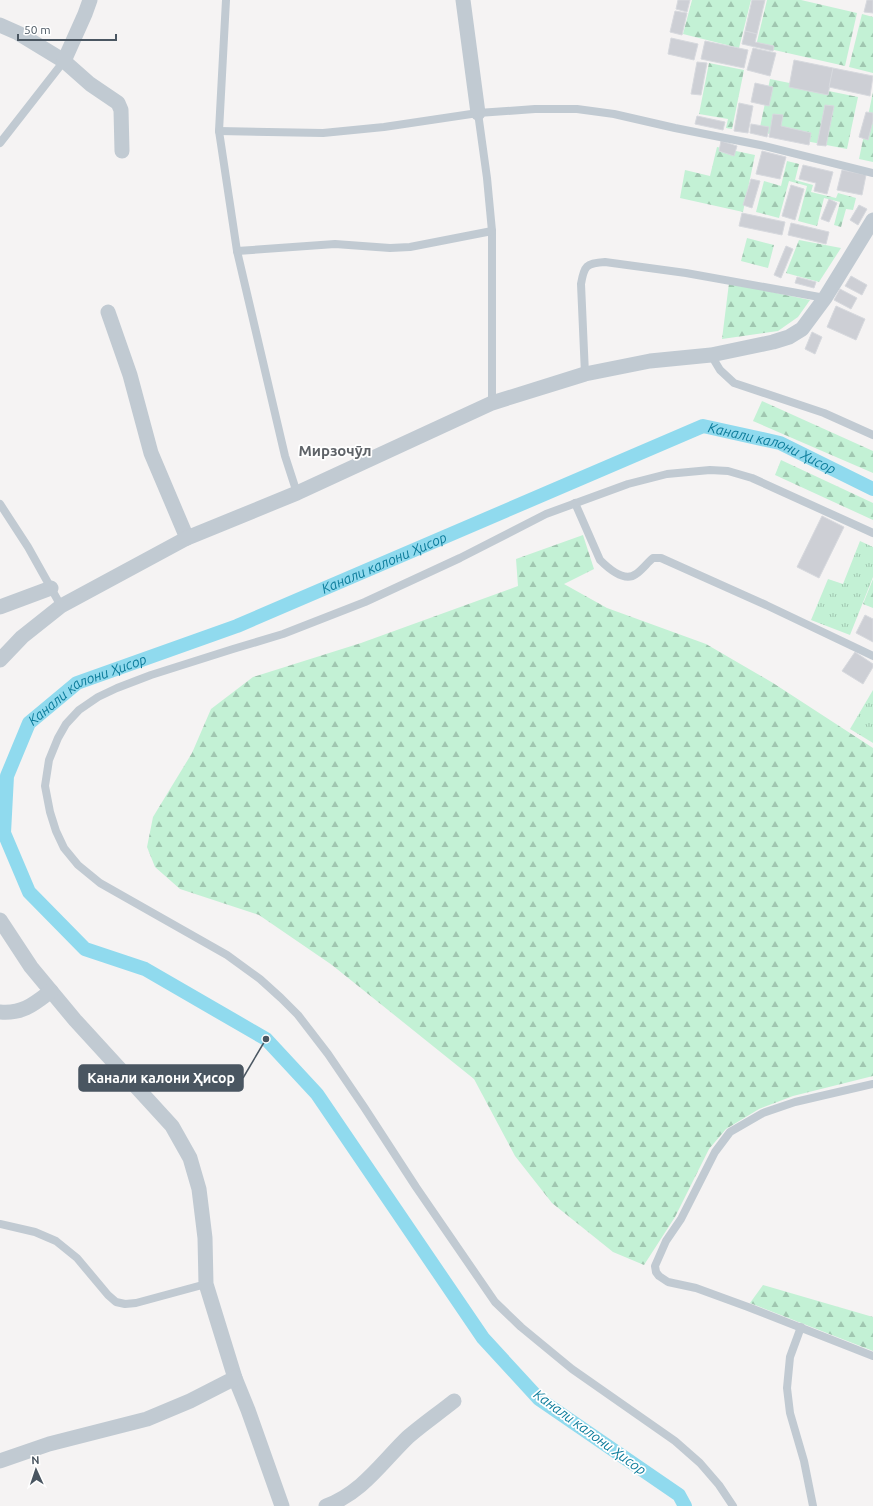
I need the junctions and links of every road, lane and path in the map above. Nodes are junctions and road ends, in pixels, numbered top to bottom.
1 (90, 0) edge
2 (226, 0) edge
3 (463, 0) edge
4 (0, 25) edge
5 (64, 61) junction
6 (478, 113) junction
7 (219, 131) junction
8 (0, 142) edge
9 (122, 150) dead end
10 (873, 172) edge
11 (873, 220) edge
12 (492, 231) junction
13 (237, 251) junction
14 (825, 298) junction
15 (108, 312) dead end
16 (711, 355) junction
17 (585, 374) junction
18 (492, 403) junction
19 (873, 435) edge
20 (297, 492) junction
21 (0, 504) edge
22 (575, 504) junction
23 (873, 533) edge
24 (187, 538) junction
25 (51, 588) junction
26 (61, 606) junction
27 (0, 607) edge
28 (873, 656) edge
29 (0, 660) edge
30 (0, 920) edge
31 (51, 991) junction
32 (0, 1012) edge
33 (873, 1084) edge
34 (0, 1224) edge
35 (206, 1284) junction
36 (801, 1327) junction
37 (873, 1356) edge
38 (235, 1378) junction
39 (454, 1401) dead end
40 (0, 1461) edge
41 (282, 1506) edge
42 (326, 1506) edge
43 (733, 1506) edge
44 (813, 1506) edge

1 - 5 street
2 - 7 lane
3 - 6 street
4 - 5 street
5 - 8 lane
5 - 9 street
6 - 7 lane
6 - 10 lane
6 - 12 lane
7 - 13 lane
11 - 14 street
12 - 13 lane
12 - 18 lane
13 - 20 lane
14 - 16 street
14 - 17 lane
15 - 24 street
16 - 17 street
16 - 19 lane
17 - 18 street
18 - 20 street
20 - 24 street
21 - 25 lane
22 - 23 lane
22 - 28 lane
22 - 43 lane
24 - 26 street
25 - 26 lane
25 - 27 street
26 - 29 street
30 - 31 street
31 - 32 street
31 - 35 street
33 - 36 lane
34 - 35 lane
35 - 38 street
36 - 37 lane
36 - 44 lane
38 - 40 street
38 - 41 street
39 - 42 street

